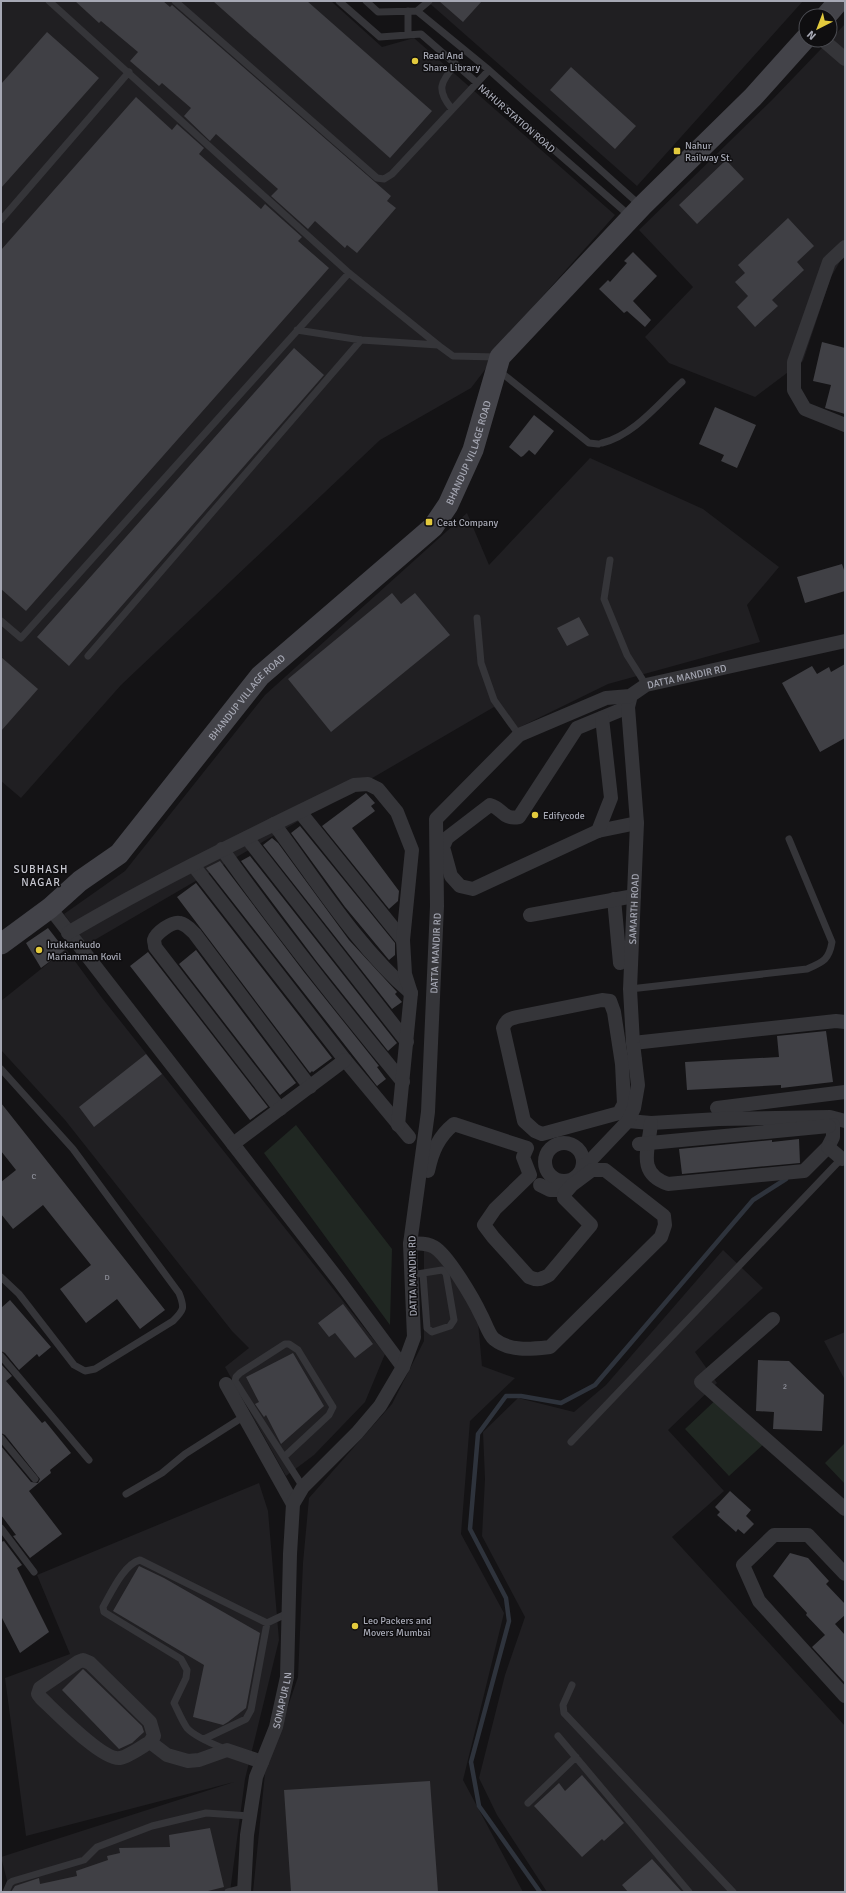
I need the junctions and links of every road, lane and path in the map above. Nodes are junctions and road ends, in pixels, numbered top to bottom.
1 (49, 1) edge
2 (174, 1) edge
3 (339, 1) edge
4 (366, 1) edge
5 (429, 1) edge
6 (408, 11) junction
7 (417, 11) junction
8 (408, 35) junction
9 (798, 47) edge
10 (832, 48) edge
11 (845, 59) edge
12 (456, 64) junction
13 (489, 70) junction
14 (129, 72) junction
15 (477, 83) junction
16 (452, 109) junction
17 (636, 212) junction
18 (1, 220) edge
19 (845, 247) edge
20 (349, 273) junction
21 (297, 330) junction
22 (361, 340) junction
23 (438, 345) junction
24 (498, 363) junction
25 (682, 382) dead end
26 (845, 425) edge
27 (610, 560) dead end
28 (477, 618) dead end
29 (1, 620) edge
30 (845, 641) edge
31 (88, 656) dead end
32 (646, 685) junction
33 (629, 702) junction
34 (602, 718) junction
35 (519, 735) junction
36 (300, 812) junction
37 (637, 823) junction
38 (274, 824) junction
39 (598, 831) junction
40 (247, 838) junction
41 (788, 839) dead end
42 (222, 849) junction
43 (193, 865) junction
44 (634, 896) junction
45 (614, 899) junction
46 (50, 908) junction
47 (530, 915) dead end
48 (68, 933) junction
49 (403, 940) junction
50 (1, 944) edge
51 (625, 973) junction
52 (411, 993) junction
53 (845, 1022) edge
54 (407, 1042) junction
55 (633, 1043) junction
56 (345, 1060) junction
57 (629, 1062) junction
58 (1, 1069) edge
59 (403, 1082) junction
60 (310, 1087) junction
61 (845, 1092) edge
62 (280, 1109) junction
63 (718, 1114) junction
64 (628, 1121) junction
65 (842, 1121) edge
66 (652, 1123) junction
67 (398, 1124) junction
68 (720, 1136) junction
69 (410, 1137) dead end
70 (644, 1143) junction
71 (233, 1144) junction
72 (828, 1147) junction
73 (843, 1157) edge
74 (524, 1160) junction
75 (545, 1162) junction
76 (587, 1166) junction
77 (540, 1185) dead end
78 (567, 1190) junction
79 (415, 1240) junction
80 (417, 1275) junction
81 (1, 1277) edge
82 (773, 1319) dead end
83 (1, 1356) edge
84 (403, 1368) junction
85 (226, 1384) dead end
86 (243, 1417) junction
87 (1, 1438) edge
88 (571, 1442) dead end
89 (284, 1457) junction
90 (89, 1460) dead end
91 (35, 1479) dead end
92 (303, 1487) junction
93 (126, 1494) dead end
94 (293, 1504) junction
95 (845, 1509) edge
96 (1, 1528) edge
97 (34, 1572) dead end
98 (845, 1574) edge
99 (288, 1613) junction
100 (267, 1623) junction
101 (572, 1684) dead end
102 (845, 1696) edge
103 (558, 1736) dead end
104 (204, 1739) junction
105 (150, 1742) junction
106 (227, 1750) junction
107 (576, 1757) junction
108 (262, 1762) junction
109 (528, 1803) dead end
110 (250, 1816) junction
111 (244, 1890) edge
112 (6, 1892) edge
113 (228, 1892) edge
114 (689, 1892) edge
115 (733, 1892) edge

1 - 14 lane
2 - 16 lane
3 - 8 lane, NAHUR STATION ROAD
4 - 6 lane
5 - 7 lane
6 - 7 lane
6 - 8 lane
7 - 13 lane, NAHUR STATION ROAD
8 - 12 lane, NAHUR STATION ROAD
9 - 17 street, BHANDUP VILLAGE ROAD
10 - 11 street
12 - 15 lane, NAHUR STATION ROAD
12 - 16 lane
13 - 15 lane
13 - 17 lane, NAHUR STATION ROAD
14 - 18 lane
14 - 20 lane
15 - 16 lane
15 - 17 lane, NAHUR STATION ROAD
17 - 24 street, BHANDUP VILLAGE ROAD
19 - 26 street
20 - 21 lane
20 - 23 lane
21 - 22 lane
21 - 29 lane
22 - 23 lane
22 - 31 lane
23 - 24 lane
24 - 25 lane
24 - 46 street, BHANDUP VILLAGE ROAD
27 - 32 lane
28 - 35 lane
30 - 32 street, DATTA MANDIR RD
32 - 33 street, DATTA MANDIR RD
33 - 34 street
33 - 35 street, DATTA MANDIR RD
33 - 37 street, SAMARTH ROAD
34 - 39 street
34 - 39 street
35 - 79 street, DATTA MANDIR RD
36 - 38 street
36 - 49 street
36 - 49 street
37 - 39 street
37 - 44 street, SAMARTH ROAD
38 - 40 street
38 - 52 street
40 - 42 street
40 - 54 street
41 - 51 lane
42 - 43 street
42 - 59 street
43 - 48 street
43 - 56 street
44 - 45 street
44 - 51 street, SAMARTH ROAD
45 - 47 street
45 - 51 street
46 - 48 street
46 - 50 street, BHANDUP VILLAGE ROAD
48 - 71 street
49 - 52 street
51 - 55 street, SAMARTH ROAD
52 - 54 street
53 - 55 street
54 - 59 street
55 - 57 street, SAMARTH ROAD
56 - 60 street
56 - 67 street
57 - 57 street
57 - 64 street, SAMARTH ROAD
58 - 81 lane
59 - 67 street
60 - 62 street
60 - 62 street
61 - 63 street
62 - 71 street
63 - 65 street
63 - 66 street
63 - 68 street
64 - 66 street
64 - 76 street
65 - 68 street
65 - 72 street
66 - 70 street
67 - 69 street
68 - 70 street
70 - 72 street
71 - 84 street
72 - 73 street
73 - 88 lane
74 - 75 street
74 - 78 street
74 - 79 street
75 - 76 street
75 - 76 street
76 - 78 street
76 - 79 street
77 - 78 street
79 - 80 street, DATTA MANDIR RD
80 - 80 lane
80 - 84 street, DATTA MANDIR RD
82 - 95 street
83 - 90 lane
84 - 92 street, DATTA MANDIR RD
85 - 86 street
86 - 93 lane
86 - 94 street
87 - 91 lane
89 - 89 lane
89 - 92 lane
92 - 94 street, DATTA MANDIR RD
94 - 99 street, SONAPUR LN
96 - 97 lane
98 - 102 street
99 - 100 lane
99 - 108 street, SONAPUR LN
100 - 104 lane
100 - 104 lane
101 - 115 lane
103 - 107 lane
104 - 106 lane
105 - 105 street
105 - 106 street
106 - 108 street
107 - 109 lane
107 - 114 lane
108 - 110 street, SONAPUR LN
110 - 111 street, SONAPUR LN
110 - 112 lane
111 - 113 lane

